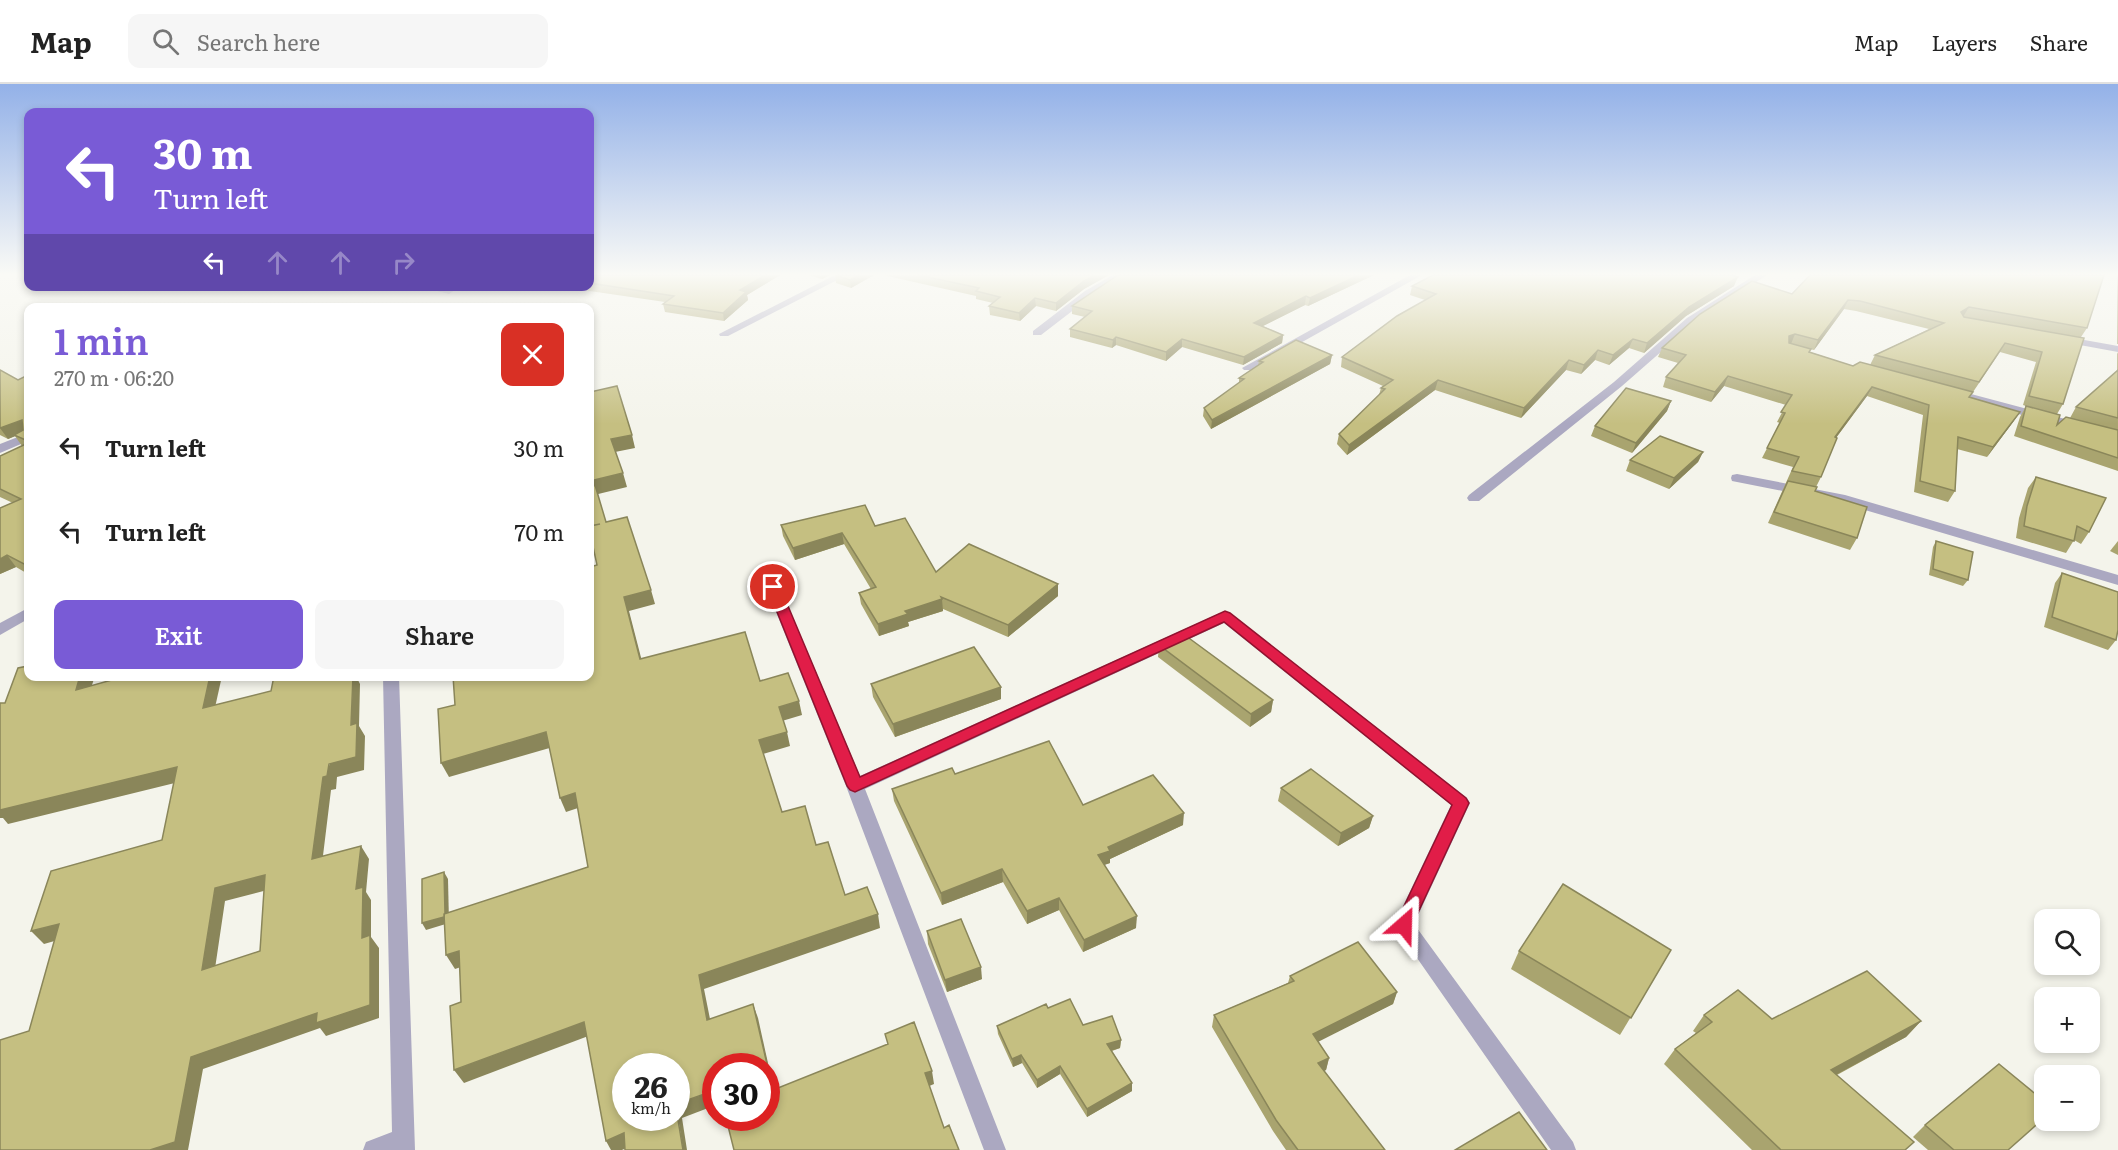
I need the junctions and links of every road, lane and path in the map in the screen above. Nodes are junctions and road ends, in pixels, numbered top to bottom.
1 (743, 325) edge
2 (1047, 325) edge
3 (1327, 325) edge
4 (1686, 325) edge
5 (1037, 333) dead end
6 (724, 334) dead end
7 (2052, 338) edge
8 (2118, 349) edge
9 (1248, 368) edge
10 (1945, 391) edge
11 (2118, 437) edge
12 (24, 439) edge
13 (0, 449) edge
14 (1524, 459) dead end
15 (1737, 478) dead end
16 (2118, 580) edge
17 (773, 587) dead end
18 (24, 616) edge
19 (0, 630) edge
20 (391, 681) edge
21 (855, 786) junction
22 (403, 1145) edge
23 (374, 1150) edge
24 (995, 1150) edge
25 (1565, 1150) edge

1 - 6 street
2 - 5 street
3 - 9 street
4 - 14 street
7 - 8 street
10 - 11 street
12 - 13 street
15 - 16 street
17 - 21 street
18 - 19 street
20 - 22 street
21 - 24 street
21 - 25 street
22 - 23 street

